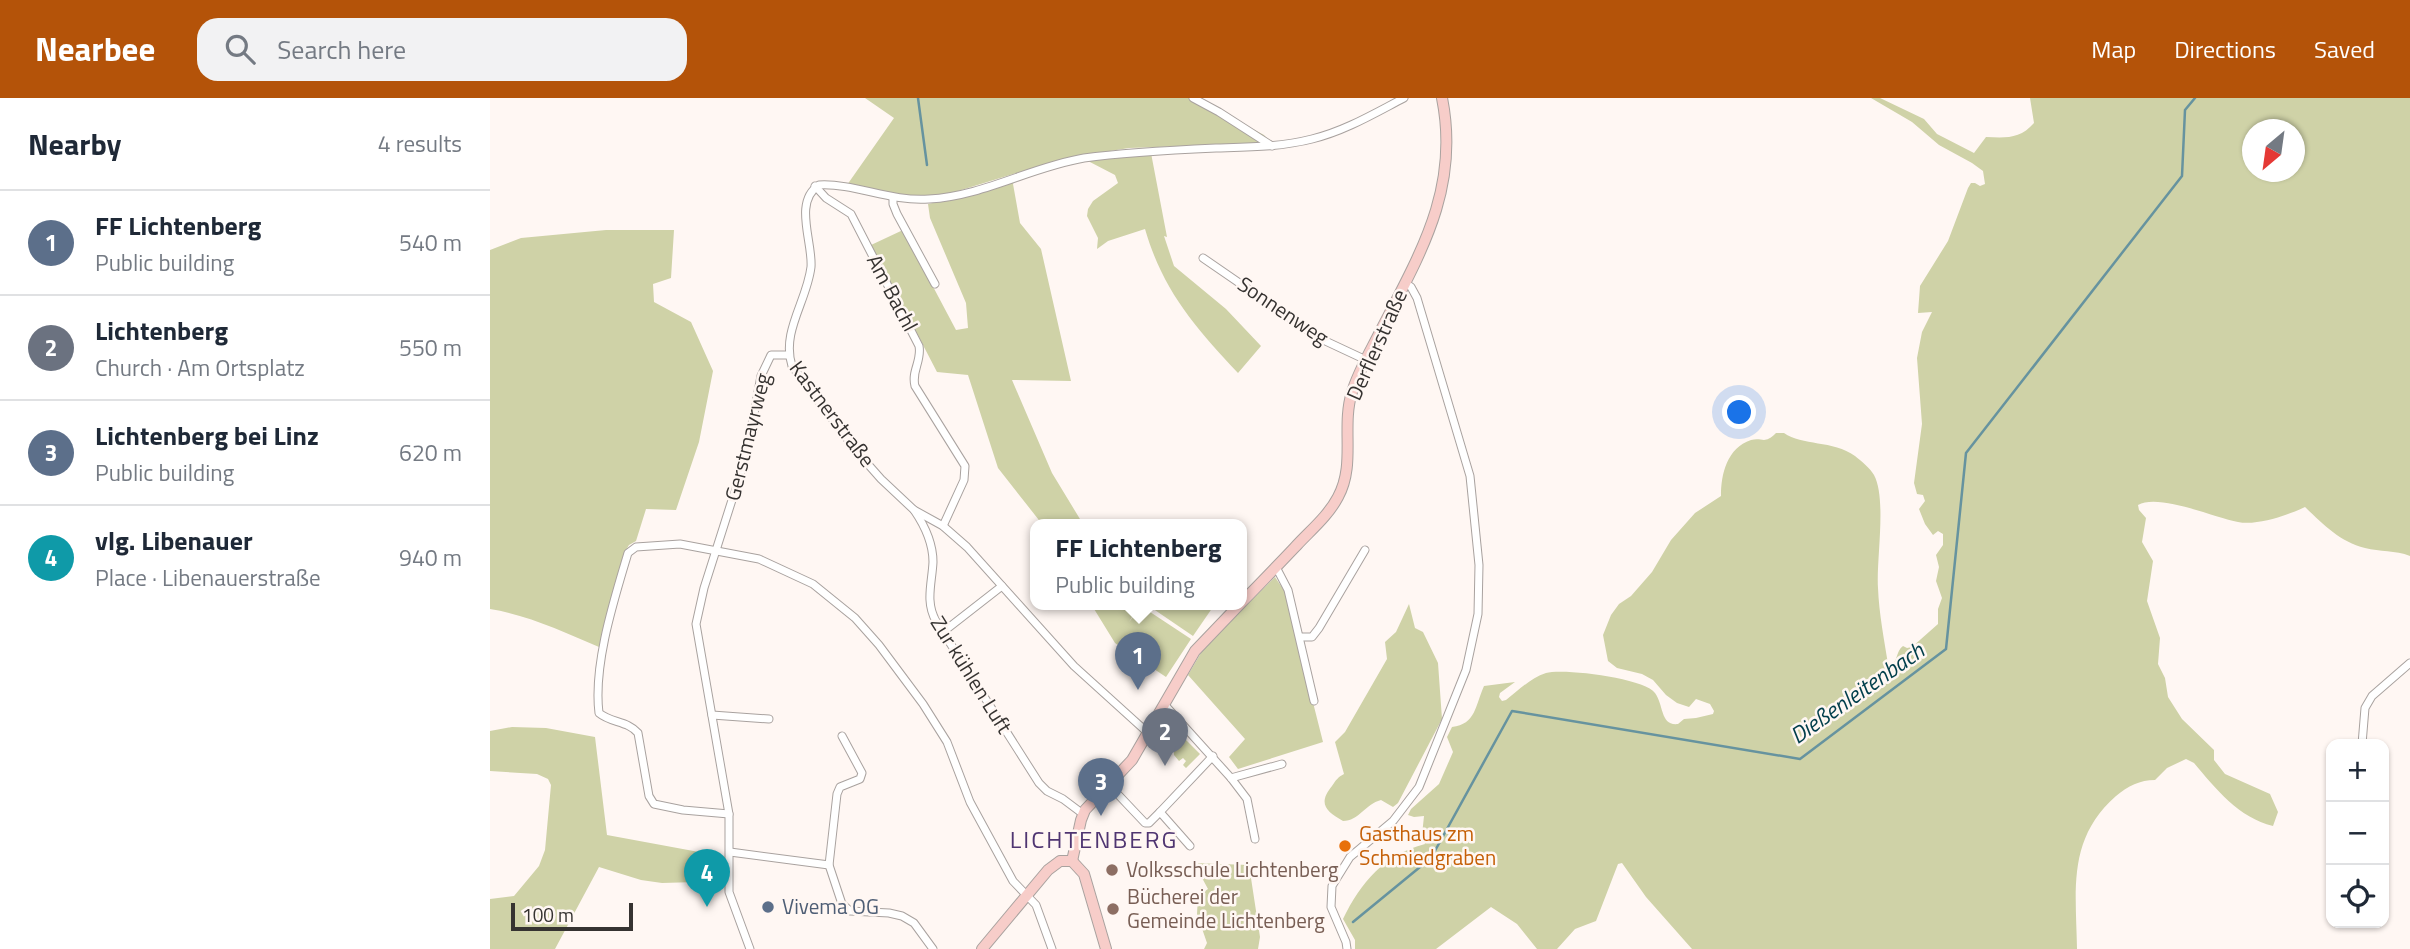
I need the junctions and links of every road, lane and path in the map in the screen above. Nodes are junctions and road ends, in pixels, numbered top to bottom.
1 (1193, 98) edge
2 (1404, 98) edge
3 (1442, 98) edge
4 (1272, 146) junction
5 (815, 186) junction
6 (893, 198) junction
7 (1203, 258) dead end
8 (1405, 283) junction
9 (935, 284) dead end
10 (788, 355) junction
11 (1366, 360) junction
12 (914, 510) junction
13 (943, 526) junction
14 (715, 550) junction
15 (1365, 550) dead end
16 (1276, 567) junction
17 (1002, 586) junction
18 (1247, 598) edge
19 (1235, 610) edge
20 (943, 632) junction
21 (1300, 637) junction
22 (2410, 663) edge
23 (1314, 701) dead end
24 (1164, 704) junction
25 (712, 715) junction
26 (769, 719) dead end
27 (1148, 733) junction
28 (842, 736) dead end
29 (2362, 739) edge
30 (1213, 756) junction
31 (1282, 764) dead end
32 (1231, 778) junction
33 (1110, 785) junction
34 (1160, 812) junction
35 (729, 814) junction
36 (1083, 814) junction
37 (1255, 839) dead end
38 (1190, 846) dead end
39 (730, 852) junction
40 (1072, 862) junction
41 (828, 865) junction
42 (1025, 894) junction
43 (750, 949) edge
44 (933, 949) edge
45 (982, 949) edge
46 (1052, 949) edge
47 (1106, 949) edge
48 (1347, 949) edge

1 - 4 street
2 - 4 street
3 - 8 street, Derflerstraße
4 - 6 street
5 - 6 street
5 - 10 street, Kastnerstraße
5 - 13 street, Am Bachl
6 - 9 street
7 - 11 street, Sonnenweg
8 - 11 street, Derflerstraße
8 - 48 street
10 - 12 street, Kastnerstraße
10 - 14 street, Gerstmayrweg
11 - 16 street, Derflerstraße
12 - 13 street, Kastnerstraße
12 - 20 street, Zur kühlen Luft
13 - 17 street, Kastnerstraße
14 - 25 street
14 - 35 street
14 - 42 street
15 - 21 street
16 - 18 street, Derflerstraße
16 - 21 street
17 - 20 street
17 - 27 street, Kastnerstraße
19 - 24 street, Derflerstraße
20 - 36 street, Zur kühlen Luft
21 - 23 street
22 - 29 street
24 - 27 street, Derflerstraße
24 - 30 street
25 - 26 street
25 - 35 street
27 - 33 street, Derflerstraße
28 - 41 street
30 - 32 street
30 - 34 street
31 - 32 street
32 - 37 street
33 - 34 street
33 - 36 street, Derflerstraße
34 - 38 street
35 - 39 street
36 - 40 street
39 - 41 street
39 - 43 street
40 - 42 street
40 - 47 street
41 - 44 street
42 - 45 street
42 - 46 street

